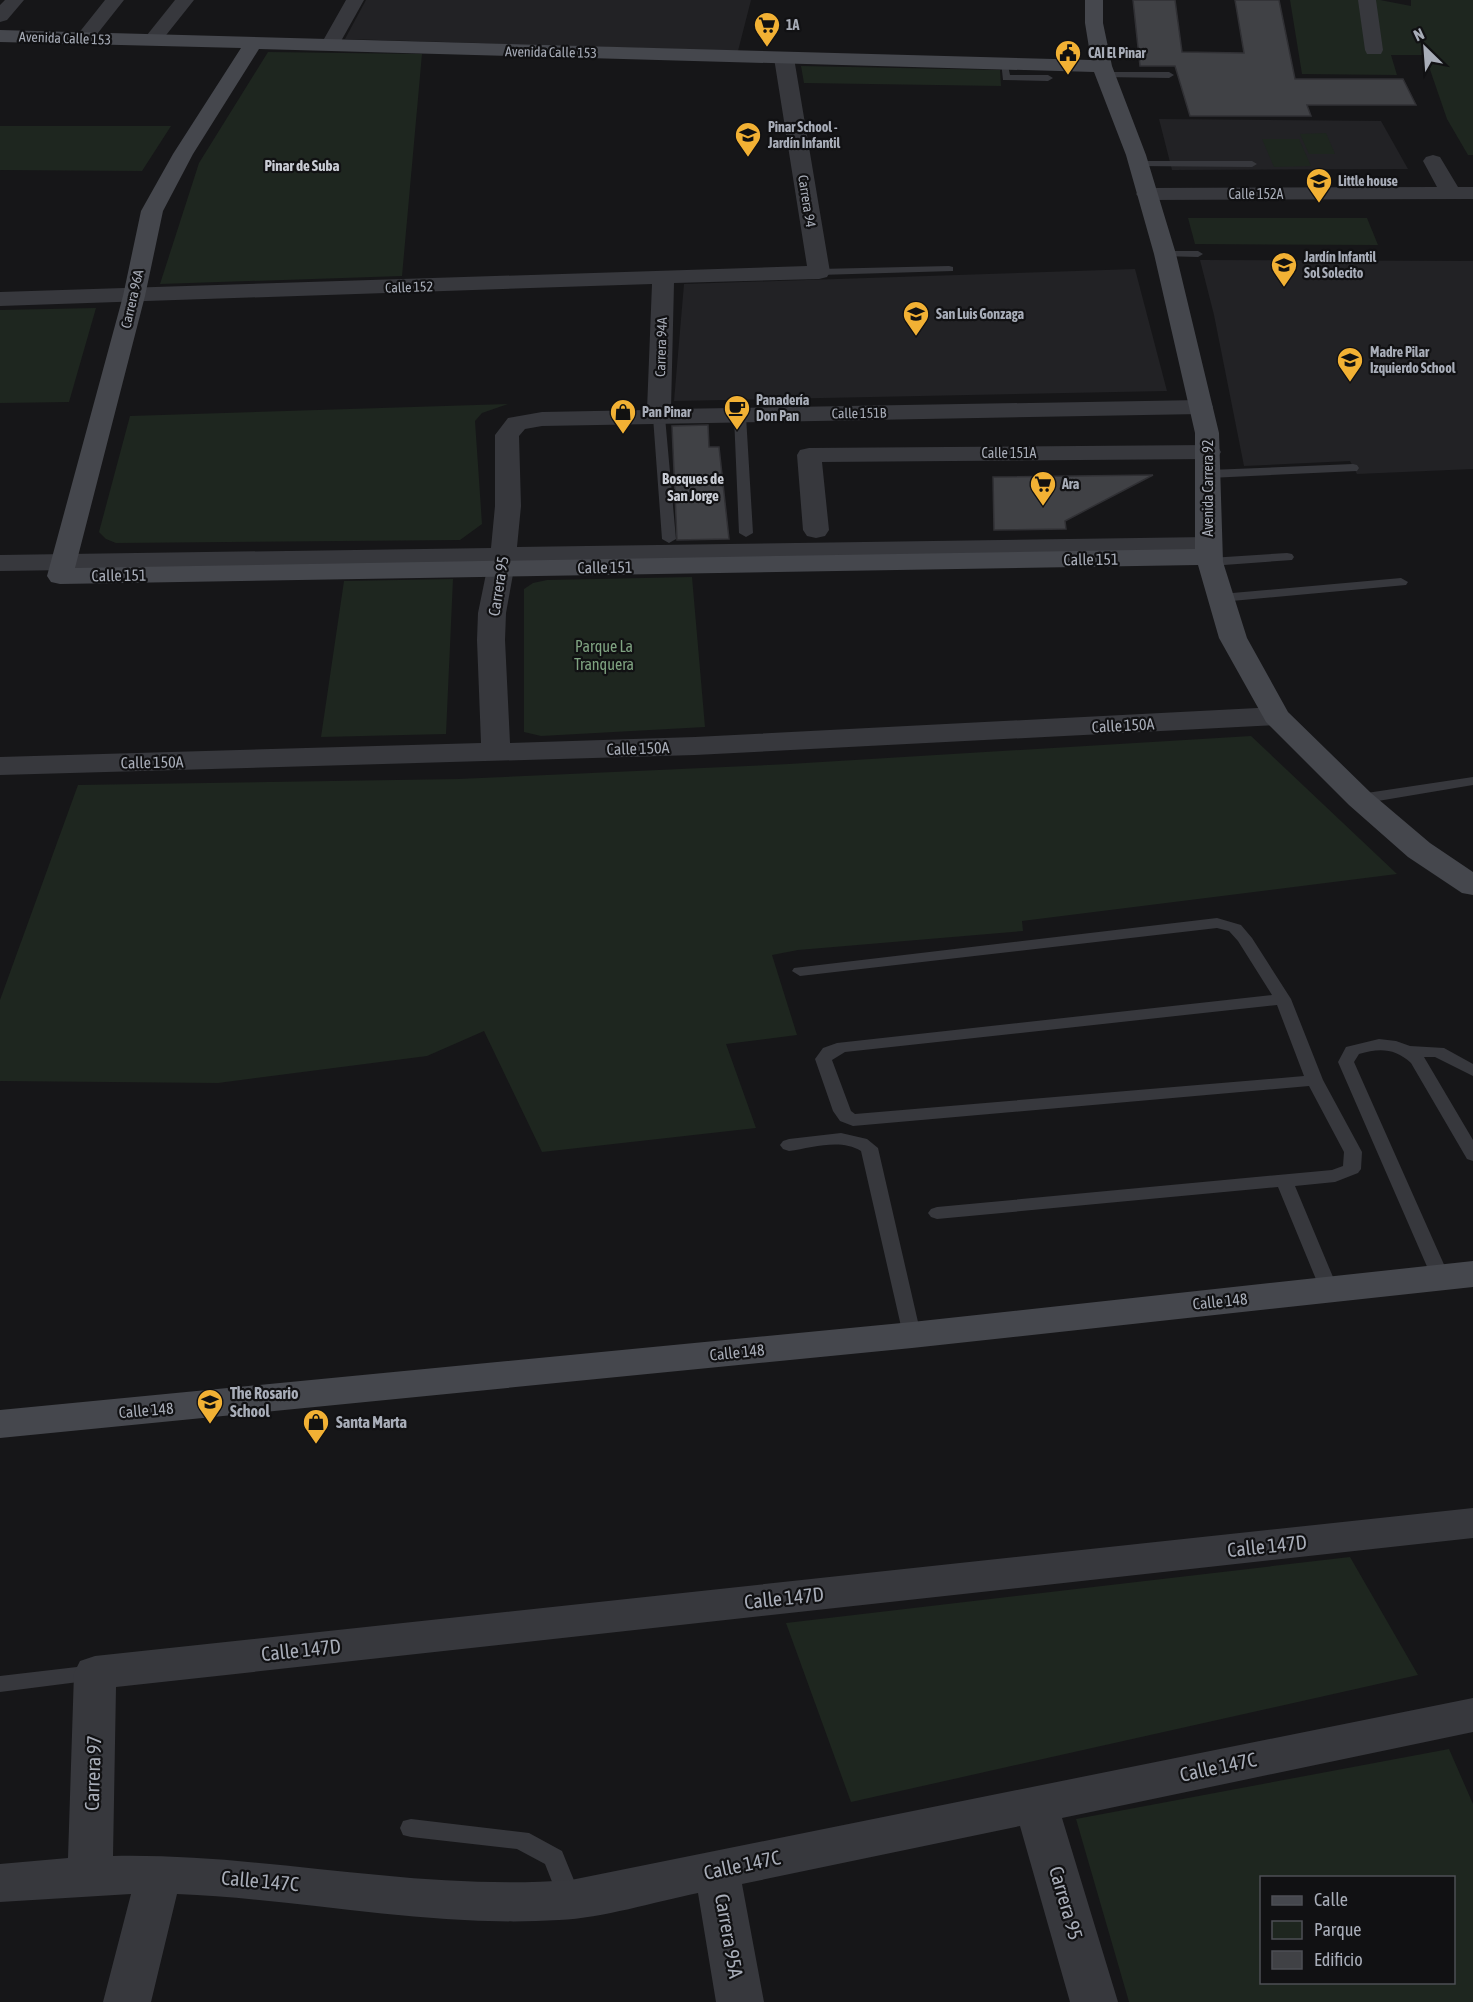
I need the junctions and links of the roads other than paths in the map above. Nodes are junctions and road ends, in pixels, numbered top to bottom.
1 (15, 0) edge
2 (115, 0) edge
3 (185, 0) edge
4 (355, 0) edge
5 (1094, 0) edge
6 (1367, 0) edge
7 (0, 16) edge
8 (0, 36) edge
9 (83, 39) junction
10 (152, 40) junction
11 (253, 44) junction
12 (329, 46) junction
13 (1374, 50) dead end
14 (784, 58) junction
15 (1004, 63) junction
16 (1104, 70) junction
17 (1169, 75) dead end
18 (1048, 78) dead end
19 (1433, 161) dead end
20 (1139, 164) junction
21 (1252, 164) dead end
22 (1473, 193) edge
23 (1147, 194) junction
24 (1451, 194) junction
25 (1165, 254) junction
26 (1198, 254) dead end
27 (949, 269) dead end
28 (819, 272) junction
29 (663, 278) junction
30 (134, 296) junction
31 (0, 299) edge
32 (1202, 407) junction
33 (740, 416) junction
34 (659, 417) junction
35 (517, 423) joint
36 (1209, 463) junction
37 (1353, 468) dead end
38 (816, 530) dead end
39 (746, 533) dead end
40 (669, 539) dead end
41 (1210, 555) junction
42 (1287, 557) dead end
43 (0, 562) edge
44 (501, 562) junction
45 (62, 569) junction
46 (0, 577) edge
47 (1401, 582) dead end
48 (1221, 598) junction
49 (1275, 716) junction
50 (496, 753) junction
51 (0, 766) edge
52 (1473, 781) edge
53 (1360, 799) junction
54 (1473, 886) edge
55 (800, 971) dead end
56 (1283, 999) junction
57 (1410, 1051) junction
58 (1473, 1071) edge
59 (1314, 1080) junction
60 (789, 1145) dead end
61 (1473, 1155) edge
62 (1284, 1180) junction
63 (937, 1213) dead end
64 (1457, 1276) edge
65 (1329, 1289) junction
66 (912, 1335) junction
67 (0, 1424) edge
68 (1473, 1523) edge
69 (95, 1673) junction
70 (0, 1684) edge
71 (1472, 1718) edge
72 (1036, 1805) junction
73 (411, 1828) dead end
74 (717, 1870) junction
75 (90, 1874) junction
76 (159, 1874) junction
77 (0, 1883) edge
78 (571, 1900) junction
79 (127, 2002) edge
80 (740, 2002) edge
81 (1094, 2002) edge

1 - 7 street
2 - 9 street
3 - 10 street
4 - 12 street
5 - 16 main road, Avenida Carrera 92
6 - 13 street
8 - 9 main road, Avenida Calle 153
9 - 10 main road, Avenida Calle 153
10 - 11 main road, Avenida Calle 153
11 - 12 main road, Avenida Calle 153
11 - 30 main road, Carrera 96A
12 - 14 main road, Avenida Calle 153
14 - 15 main road, Avenida Calle 153
14 - 28 street, Carrera 94
15 - 16 main road, Avenida Calle 153
15 - 18 lane
16 - 17 lane
16 - 20 main road, Avenida Carrera 92
19 - 24 street
20 - 21 lane
20 - 23 main road, Avenida Carrera 92
22 - 24 street, Calle 152A
23 - 24 street, Calle 152A
23 - 25 main road, Avenida Carrera 92
25 - 26 lane
25 - 32 main road, Avenida Carrera 92
27 - 28 lane
28 - 29 street, Calle 152
29 - 30 street, Calle 152
29 - 34 street, Carrera 94A
30 - 31 street, Calle 152
30 - 45 main road, Carrera 96A
32 - 33 street, Calle 151B
32 - 36 main road, Avenida Carrera 92
33 - 34 street, Calle 151B
33 - 39 lane
34 - 35 street, Calle 151B
34 - 40 lane
35 - 44 street, Carrera 95
36 - 37 lane
36 - 38 street, Calle 151A
36 - 41 main road, Avenida Carrera 92
41 - 42 lane
41 - 44 main road, Calle 151
41 - 48 main road, Avenida Carrera 92
43 - 45 street, Calle 151
44 - 45 main road, Calle 151
44 - 50 street, Carrera 95
45 - 46 street, Calle 151
47 - 48 lane
48 - 49 main road, Avenida Carrera 92
49 - 50 street, Calle 150A
49 - 53 main road, Avenida Carrera 92
50 - 51 street, Calle 150A
52 - 53 lane
53 - 54 main road, Avenida Carrera 92
55 - 56 lane
56 - 59 lane
56 - 59 lane
57 - 58 lane
57 - 61 lane
57 - 64 lane
59 - 62 lane
60 - 66 lane
62 - 63 lane
62 - 65 lane
64 - 65 main road, Calle 148
65 - 66 main road, Calle 148
66 - 67 main road, Calle 148
68 - 69 street, Calle 147D
69 - 70 lane
69 - 75 street, Carrera 97
71 - 72 street, Calle 147C
72 - 74 street, Calle 147C
72 - 81 street, Carrera 95
73 - 78 lane
74 - 78 street, Calle 147C
74 - 80 street, Carrera 95A
75 - 76 street, Calle 147C
75 - 77 street, Calle 147C
76 - 78 street, Calle 147C
76 - 79 street

